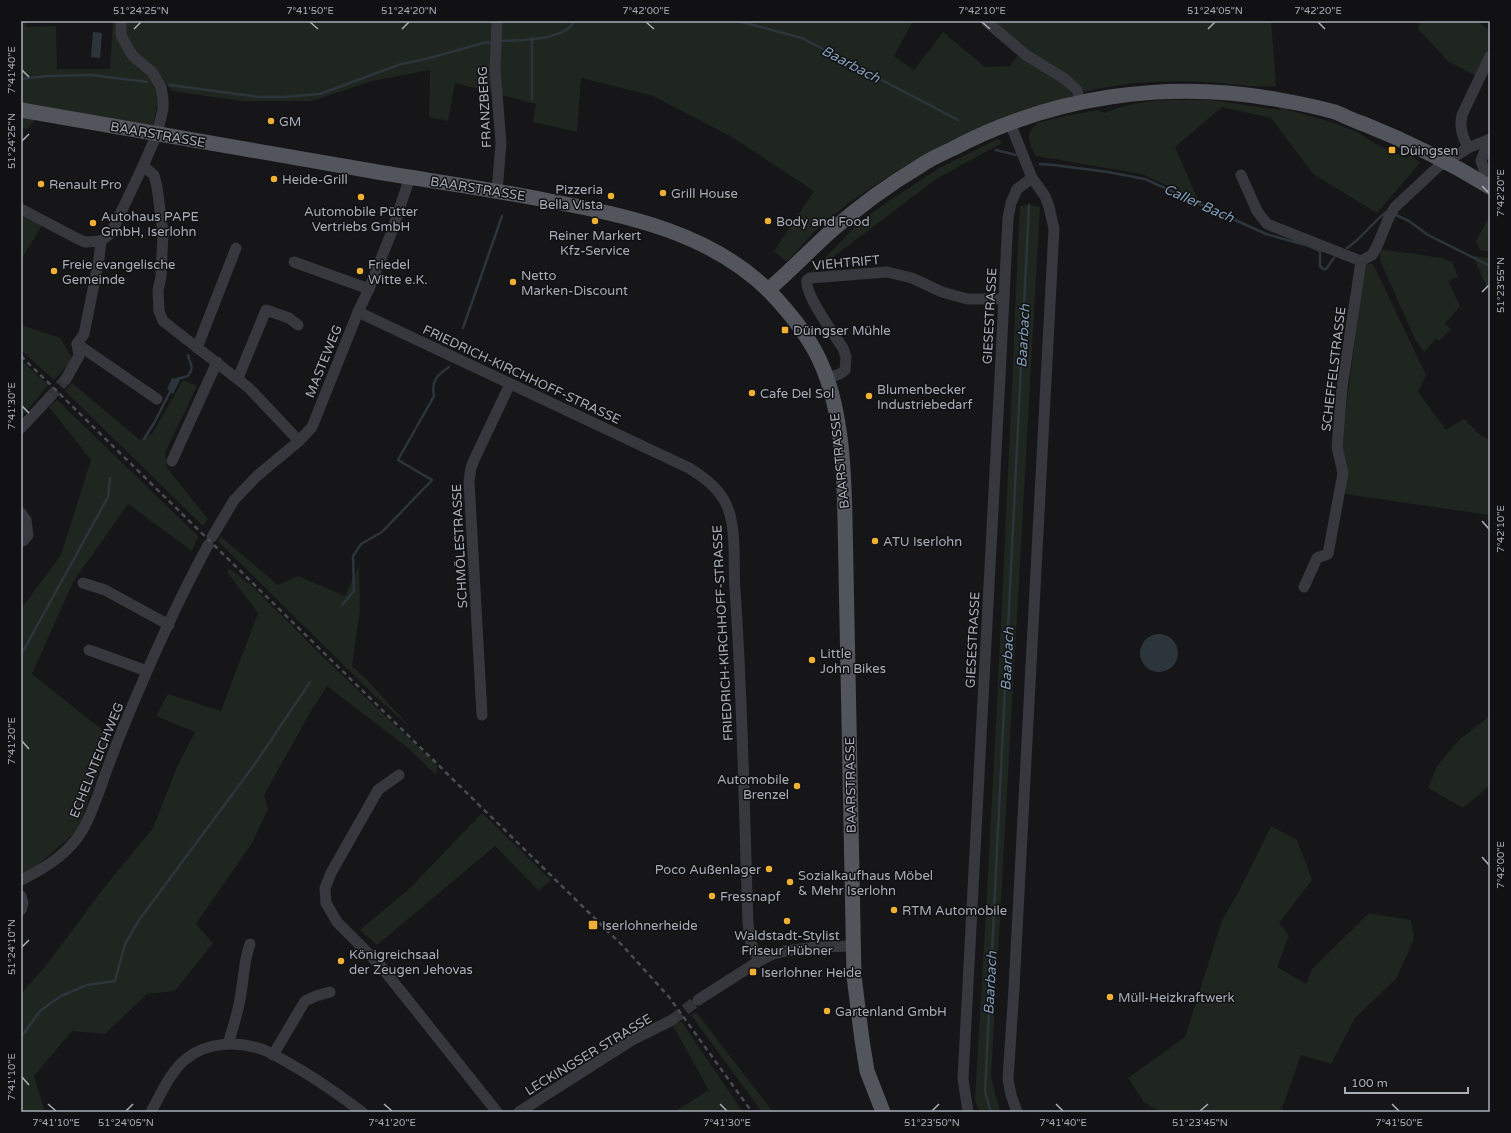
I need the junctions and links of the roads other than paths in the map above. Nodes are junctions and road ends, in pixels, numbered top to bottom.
1 (121, 21) edge
2 (497, 21) edge
3 (986, 21) edge
4 (1490, 56) edge
5 (1080, 102) junction
6 (21, 110) edge
7 (1010, 123) junction
8 (158, 134) junction
9 (1490, 140) edge
10 (1468, 148) junction
11 (1446, 161) junction
12 (143, 166) junction
13 (1241, 175) dead end
14 (410, 178) junction
15 (1032, 178) junction
16 (1490, 187) edge
17 (497, 191) junction
18 (21, 209) edge
19 (101, 241) junction
20 (236, 248) dead end
21 (1361, 261) junction
22 (294, 262) dead end
23 (369, 289) junction
24 (768, 290) junction
25 (1004, 299) junction
26 (358, 312) junction
27 (298, 325) dead end
28 (77, 344) junction
29 (197, 348) junction
30 (217, 362) junction
31 (238, 378) junction
32 (827, 378) junction
33 (66, 379) tunnel mouth
34 (510, 384) junction
35 (49, 398) tunnel mouth
36 (157, 399) dead end
37 (21, 428) edge
38 (299, 441) junction
39 (172, 461) dead end
40 (21, 513) edge
41 (21, 541) edge
42 (83, 583) dead end
43 (1304, 587) dead end
44 (169, 625) junction
45 (89, 650) dead end
46 (147, 671) junction
47 (482, 715) dead end
48 (399, 775) dead end
49 (21, 880) edge
50 (21, 896) edge
51 (21, 910) edge
52 (250, 944) dead end
53 (853, 946) junction
54 (760, 961) junction
55 (330, 992) dead end
56 (698, 1000) tunnel mouth
57 (672, 1020) tunnel mouth
58 (228, 1044) junction
59 (273, 1054) junction
60 (151, 1112) edge
61 (362, 1112) edge
62 (497, 1112) edge
63 (519, 1112) edge
64 (883, 1112) edge
65 (968, 1112) edge
66 (1017, 1112) edge

1 - 8 street
2 - 17 street, FRANZBERG
3 - 5 street
4 - 10 street
5 - 7 main road
5 - 11 main road
6 - 8 main road, BAARSTRASSE
7 - 15 street
7 - 24 main road
8 - 12 street
8 - 14 main road, BAARSTRASSE
9 - 10 street
9 - 16 street
10 - 11 street
11 - 16 main road
11 - 21 street
12 - 19 street
12 - 29 street
13 - 21 street
14 - 17 main road, BAARSTRASSE
14 - 23 street, MASTEWEG
15 - 25 street, GIESESTRASSE
15 - 66 street
17 - 24 main road, BAARSTRASSE
18 - 19 street
19 - 28 street
20 - 29 street
21 - 43 street, SCHEFFELSTRASSE
22 - 23 street
23 - 26 street, MASTEWEG
24 - 32 main road, BAARSTRASSE
25 - 32 street, VIEHTRIFT
25 - 65 street, GIESESTRASSE
26 - 34 street, FRIEDRICH-KIRCHHOFF-STRASSE
26 - 38 street, MASTEWEG
27 - 31 street
28 - 33 street
28 - 36 street
29 - 30 street
30 - 31 street
30 - 39 street
31 - 38 street
32 - 53 main road, BAARSTRASSE
34 - 47 street, SCHMÖLESTRASSE
34 - 54 street, FRIEDRICH-KIRCHHOFF-STRASSE
35 - 37 street
38 - 44 street, ECHELNTEICHWEG
40 - 41 street
42 - 44 street
44 - 46 street, ECHELNTEICHWEG
45 - 46 street
46 - 49 street, ECHELNTEICHWEG
48 - 62 street
50 - 51 street
52 - 58 street
53 - 54 street
53 - 64 main road, BAARSTRASSE
54 - 56 street
55 - 59 street
57 - 63 street, LECKINGSER STRASSE
58 - 59 street
58 - 60 street
59 - 61 street

